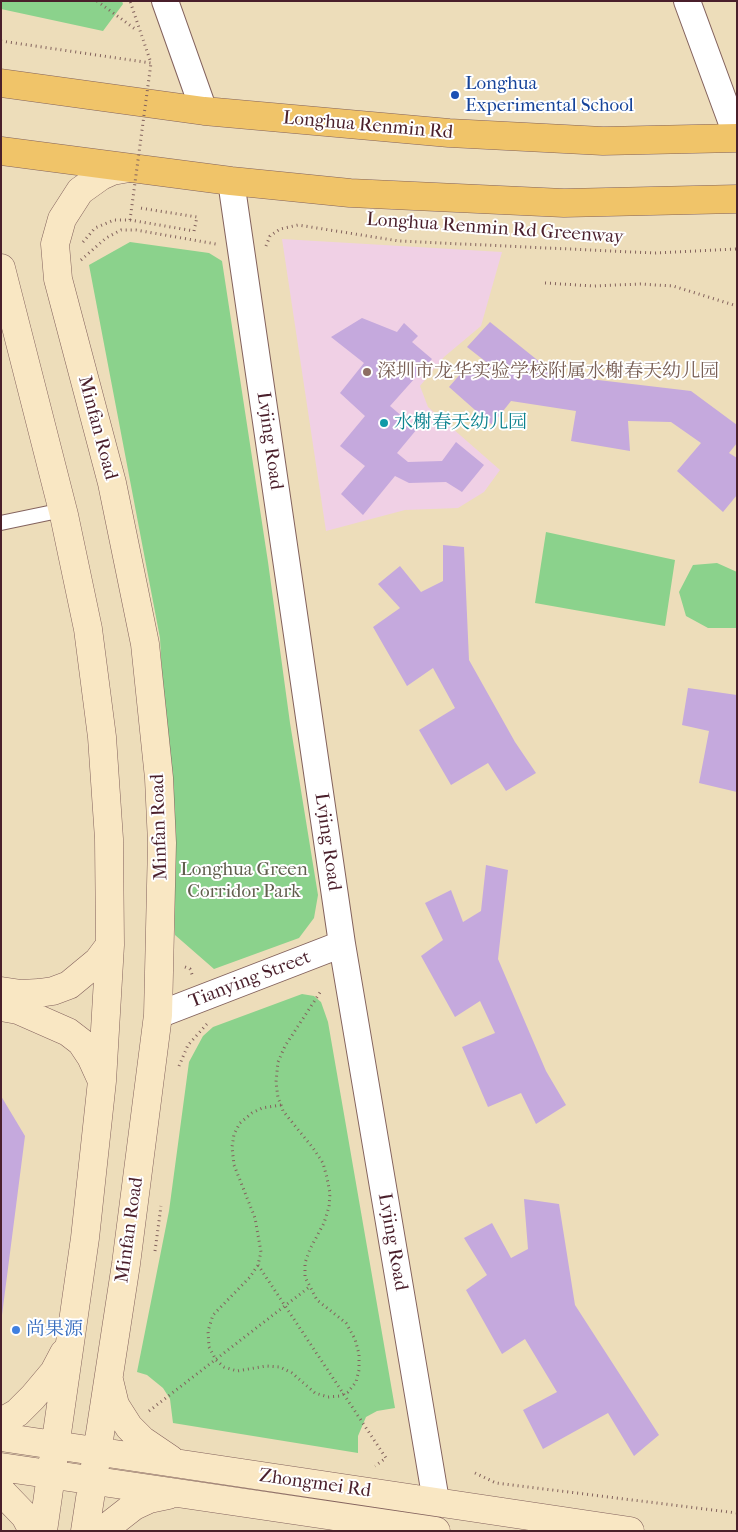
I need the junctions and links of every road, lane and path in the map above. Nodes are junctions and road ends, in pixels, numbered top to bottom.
1 (97, 1) edge
2 (130, 1) edge
3 (165, 1) edge
4 (687, 1) edge
5 (135, 29) dead end
6 (1, 41) edge
7 (151, 63) junction
8 (1, 83) edge
9 (204, 111) junction
10 (737, 138) edge
11 (1, 151) edge
12 (129, 168) junction
13 (231, 181) junction
14 (737, 199) edge
15 (140, 208) dead end
16 (130, 220) junction
17 (217, 244) dead end
18 (80, 248) dead end
19 (737, 249) edge
20 (264, 251) dead end
21 (82, 260) dead end
22 (1, 268) edge
23 (545, 283) dead end
24 (737, 306) edge
25 (63, 510) junction
26 (1, 523) edge
27 (110, 944) junction
28 (342, 944) junction
29 (1, 991) edge
30 (321, 991) dead end
31 (1, 1007) edge
32 (158, 1015) junction
33 (102, 1081) junction
34 (281, 1105) junction
35 (258, 1264) junction
36 (308, 1288) junction
37 (286, 1306) junction
38 (71, 1340) junction
39 (216, 1360) junction
40 (109, 1372) junction
41 (345, 1394) junction
42 (141, 1417) dead end
43 (1, 1422) edge
44 (1, 1437) edge
45 (57, 1445) junction
46 (97, 1451) junction
47 (386, 1458) dead end
48 (178, 1463) junction
49 (1, 1468) edge
50 (475, 1473) dead end
51 (52, 1475) junction
52 (92, 1482) junction
53 (1, 1491) edge
54 (174, 1494) junction
55 (436, 1502) junction
56 (737, 1509) edge
57 (728, 1512) junction
58 (737, 1514) edge
59 (33, 1531) edge
60 (43, 1531) edge
61 (85, 1531) edge
62 (102, 1531) edge
63 (436, 1531) edge
64 (630, 1531) edge

1 - 5 path
2 - 7 path
3 - 9 street
4 - 10 street
6 - 7 path
7 - 16 path, bridge
8 - 9 main road, Longhua Renmin Rd
9 - 10 main road, Longhua Renmin Rd
11 - 12 main road
12 - 13 main road
12 - 32 main road, Minfan Road
13 - 14 main road
13 - 28 street, Lvjing Road
15 - 16 path
16 - 18 path
17 - 21 path
19 - 20 path, Longhua Renmin Rd Greenway
22 - 25 main road
23 - 24 path
25 - 26 lane
25 - 27 main road
27 - 29 main road
27 - 33 main road
28 - 32 street, Tianying Street
28 - 55 street, Lvjing Road
30 - 34 path
31 - 33 main road
32 - 40 main road, Minfan Road
33 - 38 main road
34 - 35 path
34 - 36 path
35 - 37 path
35 - 39 path
36 - 37 path
36 - 41 path
37 - 39 path
37 - 41 path
38 - 43 main road
38 - 45 main road
39 - 41 path
39 - 42 path
40 - 46 main road, Minfan Road
40 - 48 main road
41 - 47 path
44 - 45 main road, Zhongmei Rd
45 - 46 main road, Zhongmei Rd
45 - 51 main road
46 - 48 main road, Zhongmei Rd
46 - 52 main road, Minfan Road
48 - 55 main road, Zhongmei Rd
49 - 51 main road, Zhongmei Rd
50 - 57 path
51 - 52 main road, Zhongmei Rd
51 - 60 main road
52 - 54 main road, Zhongmei Rd
52 - 61 main road, Minfan Road
53 - 59 main road
54 - 62 main road
54 - 63 main road, Zhongmei Rd
55 - 64 main road, Zhongmei Rd
56 - 57 path
57 - 58 path

